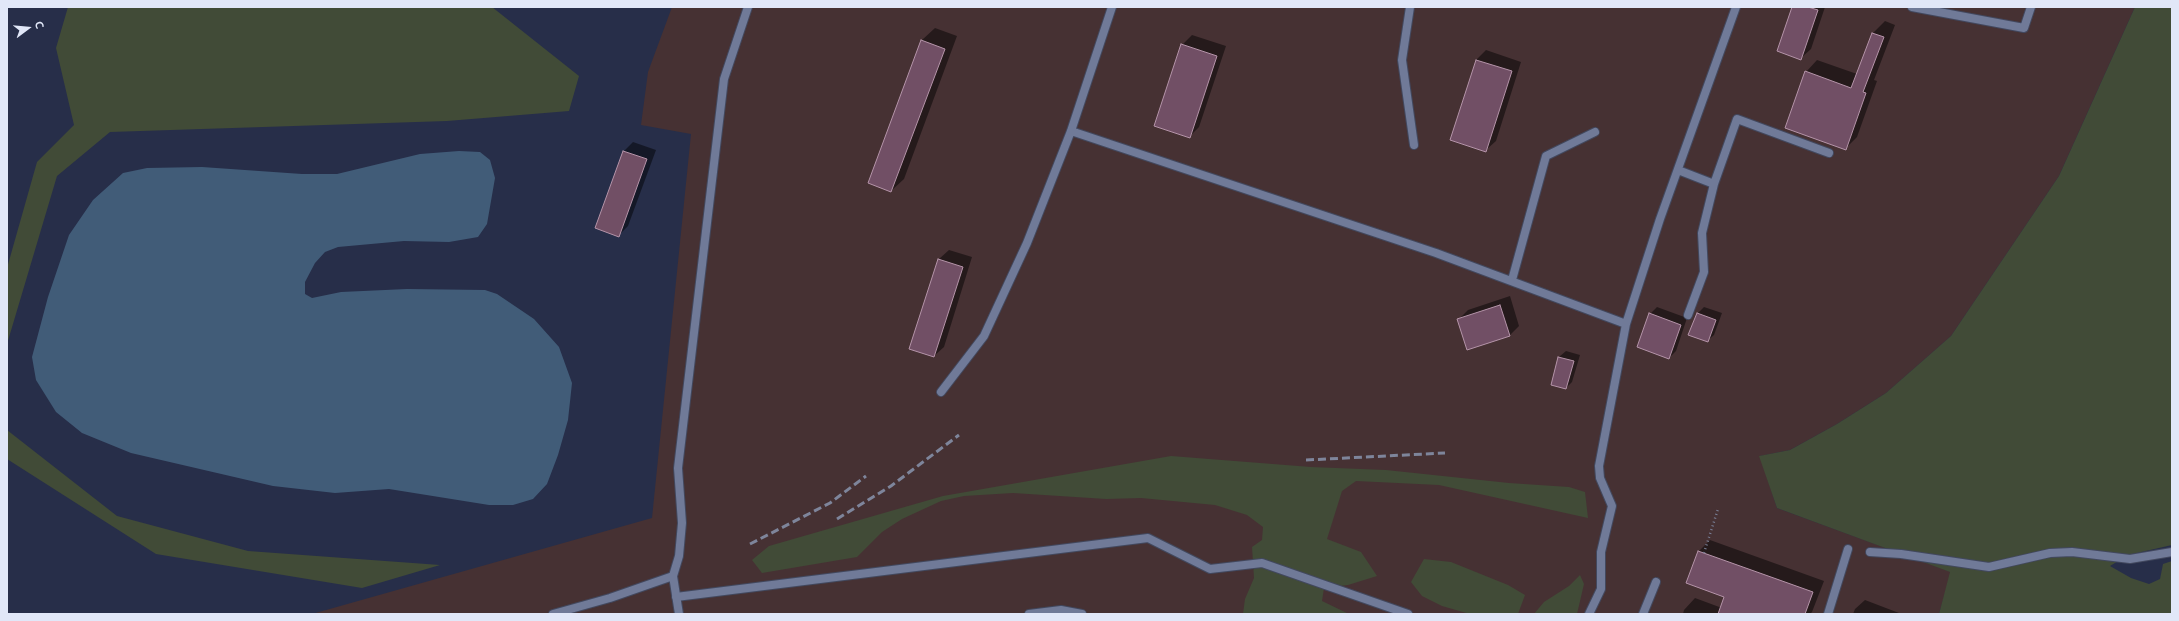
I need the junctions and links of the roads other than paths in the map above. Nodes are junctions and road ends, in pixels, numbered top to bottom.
1 (748, 7) edge
2 (1112, 7) edge
3 (1410, 7) edge
4 (1736, 7) edge
5 (1912, 7) edge
6 (2031, 7) edge
7 (1071, 131) junction
8 (1595, 132) dead end
9 (1414, 145) dead end
10 (1829, 153) dead end
11 (1678, 170) junction
12 (1714, 184) junction
13 (1512, 280) junction
14 (1688, 315) dead end
15 (1626, 324) junction
16 (941, 392) dead end
17 (1848, 549) dead end
18 (1870, 552) dead end
19 (2172, 552) edge
20 (673, 576) junction
21 (1656, 582) dead end
22 (676, 597) junction
23 (553, 614) edge
24 (679, 614) edge
25 (1030, 614) edge
26 (1082, 614) edge
27 (1408, 614) edge
28 (1589, 614) edge
29 (1643, 614) edge
30 (1828, 614) edge

1 - 20 lane
2 - 7 lane
3 - 9 lane
4 - 11 lane
5 - 6 lane
7 - 13 lane
7 - 16 lane
8 - 13 lane
10 - 12 lane
11 - 12 lane
11 - 15 lane
12 - 14 lane
13 - 15 lane
15 - 28 lane
17 - 30 lane
18 - 19 lane
20 - 22 lane
20 - 23 lane
21 - 29 lane
22 - 24 lane
22 - 27 lane
25 - 26 lane

